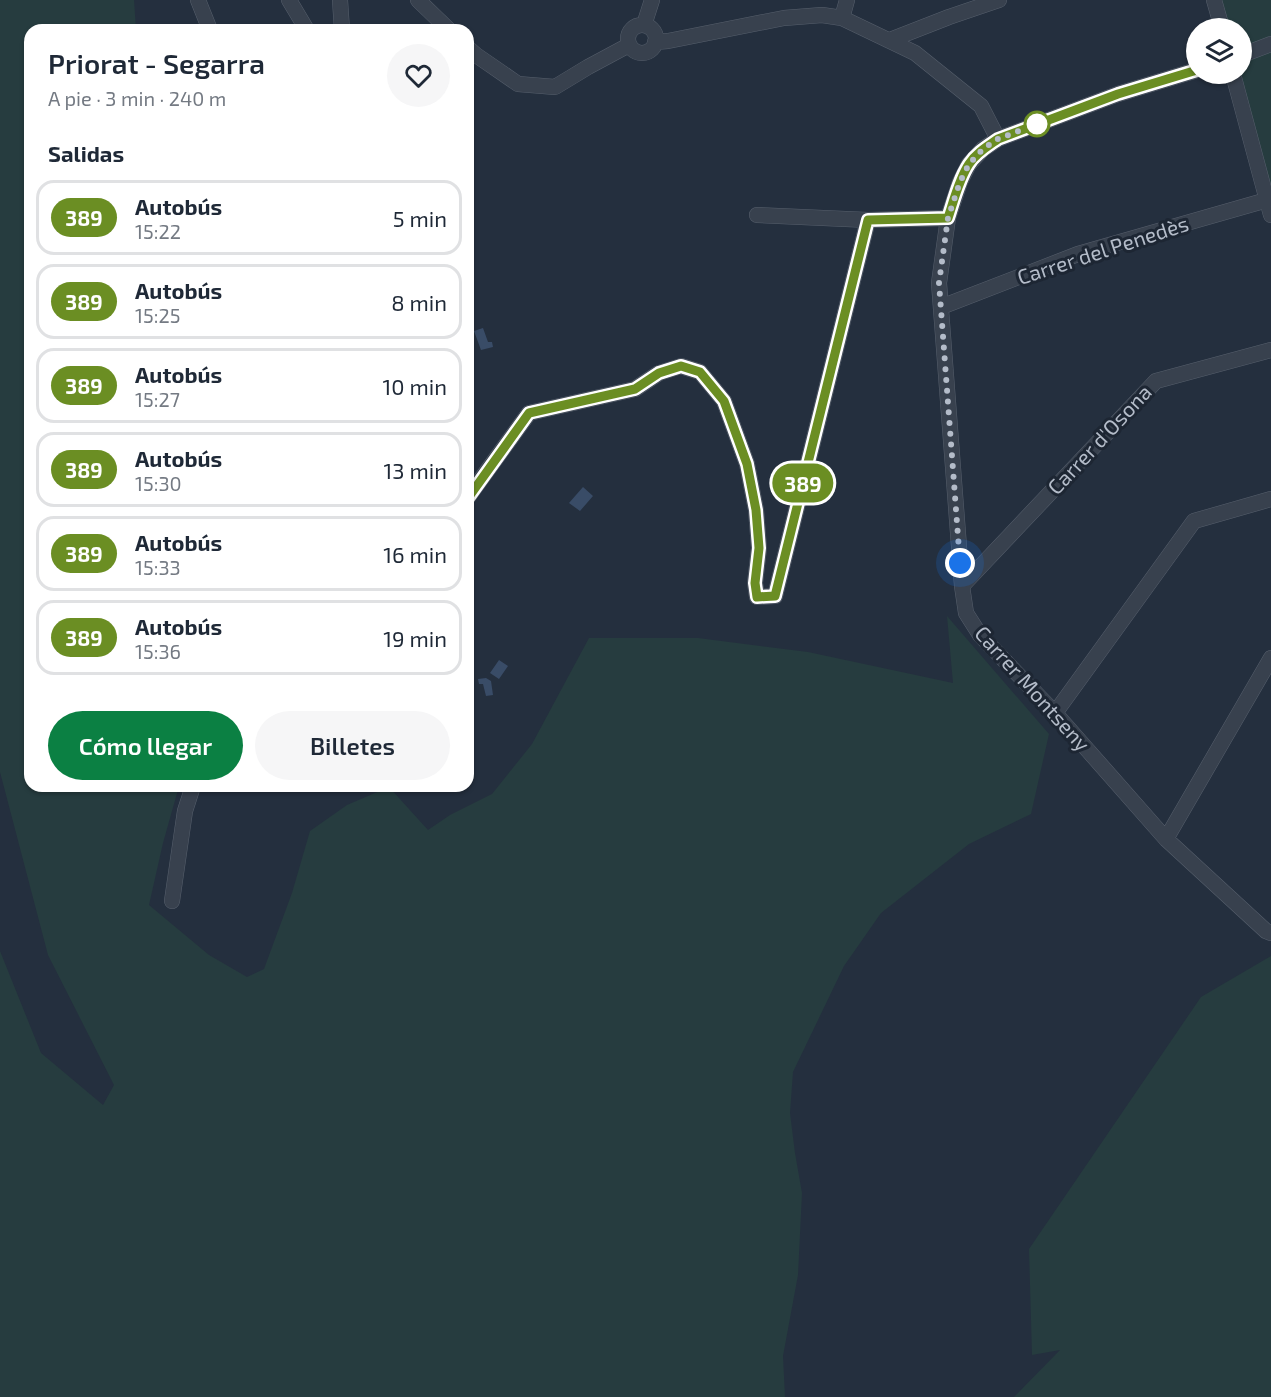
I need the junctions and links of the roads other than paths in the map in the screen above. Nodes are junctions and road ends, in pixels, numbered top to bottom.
1 (198, 0) edge
2 (289, 0) edge
3 (340, 0) edge
4 (418, 0) edge
5 (652, 0) edge
6 (848, 0) edge
7 (999, 0) edge
8 (1214, 0) edge
9 (842, 18) junction
10 (1219, 18) edge
11 (208, 24) edge
12 (303, 24) edge
13 (342, 24) edge
14 (443, 24) edge
15 (644, 25) junction
16 (890, 40) junction
17 (655, 42) junction
18 (1271, 44) edge
19 (629, 45) junction
20 (1252, 51) edge
21 (474, 53) edge
22 (1186, 73) edge
23 (1236, 84) edge
24 (998, 139) junction
25 (1269, 208) edge
26 (757, 215) dead end
27 (948, 218) junction
28 (868, 220) junction
29 (941, 307) junction
30 (1271, 350) edge
31 (474, 490) edge
32 (1271, 499) edge
33 (962, 586) junction
34 (1271, 658) edge
35 (1055, 713) junction
36 (191, 792) edge
37 (1166, 839) junction
38 (172, 901) dead end
39 (1271, 933) edge

1 - 11 street
2 - 12 street
3 - 13 street
4 - 14 street
5 - 15 street
6 - 9 street
7 - 16 street
8 - 10 street
9 - 16 street
9 - 17 street
15 - 17 street
15 - 19 street
16 - 24 street
17 - 19 street
18 - 20 street
19 - 21 street
22 - 24 street, Carrer Montseny
23 - 25 street
24 - 27 street, Carrer Montseny
25 - 29 street, Carrer del Penedès
26 - 28 street
27 - 28 street
27 - 29 street, Carrer Montseny
28 - 31 street
29 - 33 street, Carrer Montseny
30 - 33 street, Carrer d'Osona
32 - 35 street
33 - 35 street, Carrer Montseny
34 - 37 street
35 - 37 street, Carrer Montseny
36 - 38 street
37 - 39 street, Carrer Montseny

